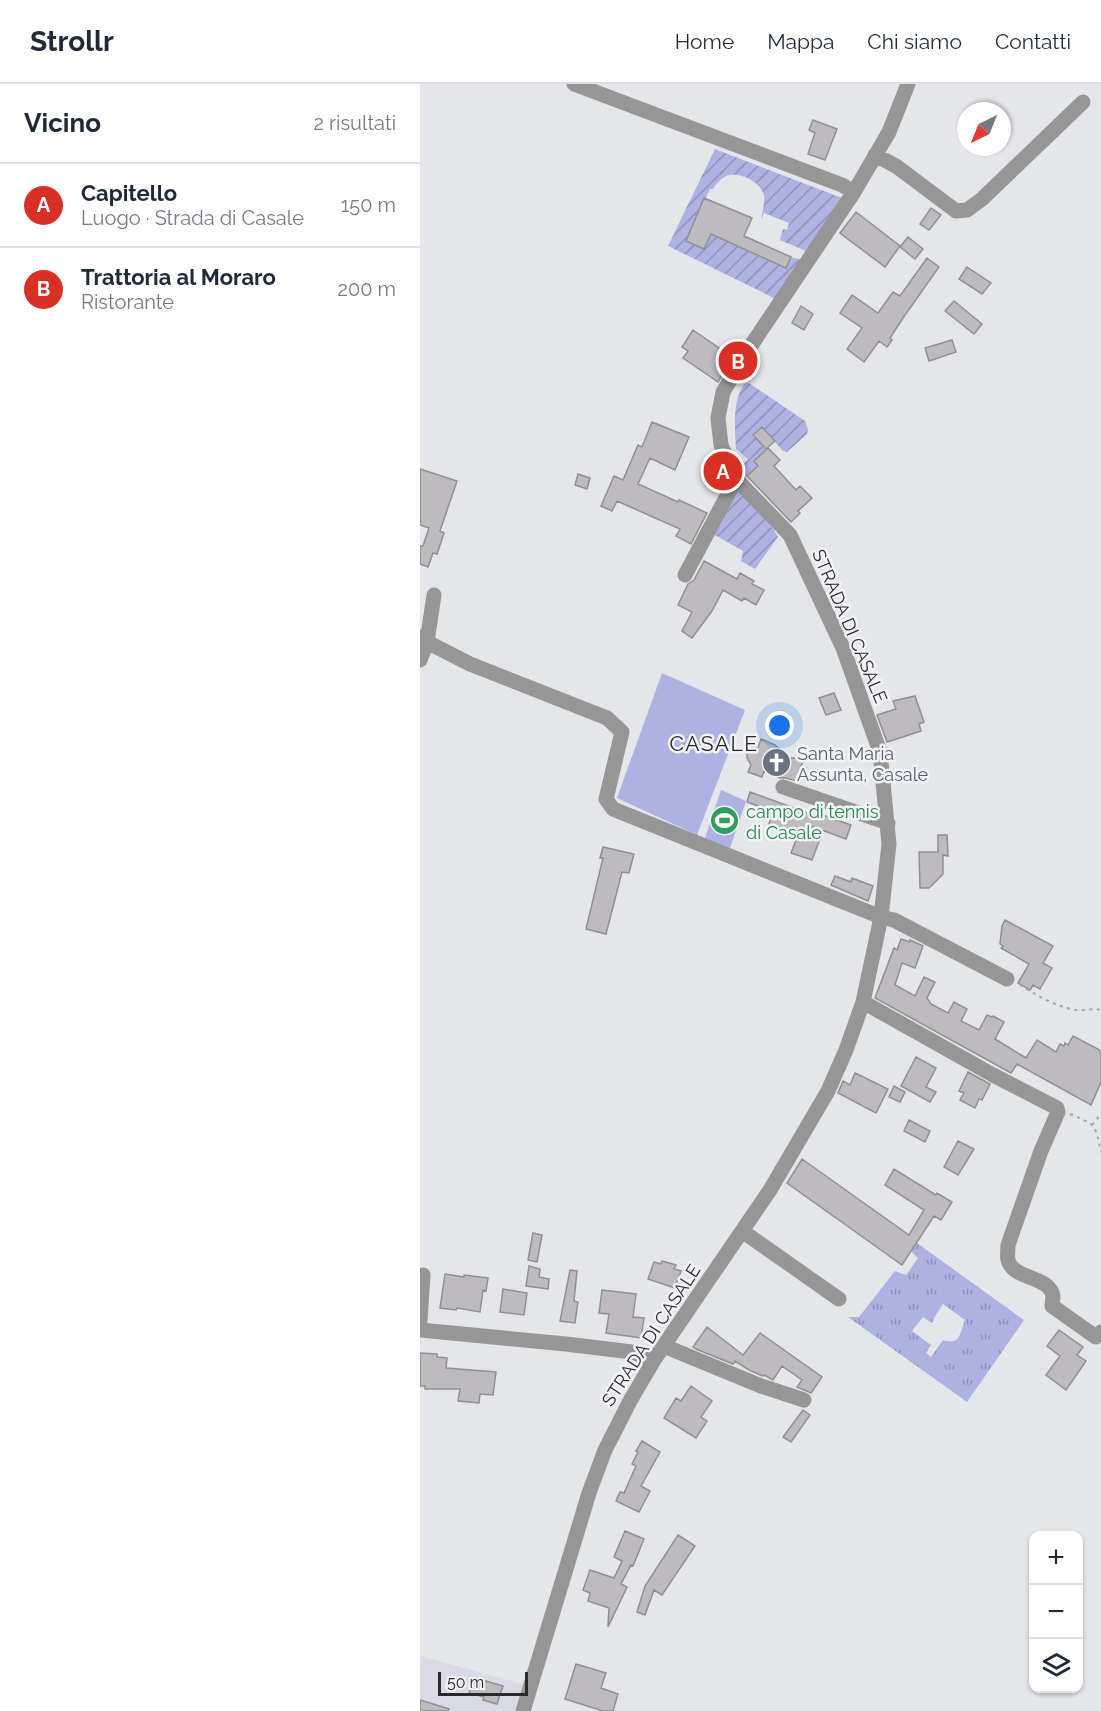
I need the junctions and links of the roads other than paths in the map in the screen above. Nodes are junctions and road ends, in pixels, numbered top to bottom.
1 (574, 84) edge
2 (908, 84) edge
3 (1083, 102) dead end
4 (875, 155) junction
5 (854, 192) junction
6 (736, 479) junction
7 (686, 575) dead end
8 (434, 596) dead end
9 (423, 640) edge
10 (420, 660) edge
11 (783, 787) dead end
12 (888, 823) junction
13 (881, 917) junction
14 (1007, 979) road end
15 (863, 1002) junction
16 (742, 1231) junction
17 (423, 1275) dead end
18 (839, 1299) dead end
19 (420, 1321) edge
20 (420, 1330) edge
21 (1101, 1332) edge
22 (664, 1346) junction
23 (654, 1360) junction
24 (804, 1400) dead end
25 (524, 1711) edge

1 - 5 street
2 - 4 street, STRADA DI CASALE
3 - 4 street
4 - 5 street, STRADA DI CASALE
5 - 6 street, STRADA DI CASALE
6 - 7 street
6 - 12 street, STRADA DI CASALE
8 - 9 street
9 - 10 street
9 - 13 street
11 - 12 street
12 - 13 street, STRADA DI CASALE
13 - 14 street
13 - 15 street, STRADA DI CASALE
15 - 16 street, STRADA DI CASALE
15 - 21 street
16 - 18 street
16 - 22 street, STRADA DI CASALE
17 - 19 street
20 - 23 street
22 - 23 street, STRADA DI CASALE
22 - 24 street
23 - 25 street, STRADA DI CASALE

